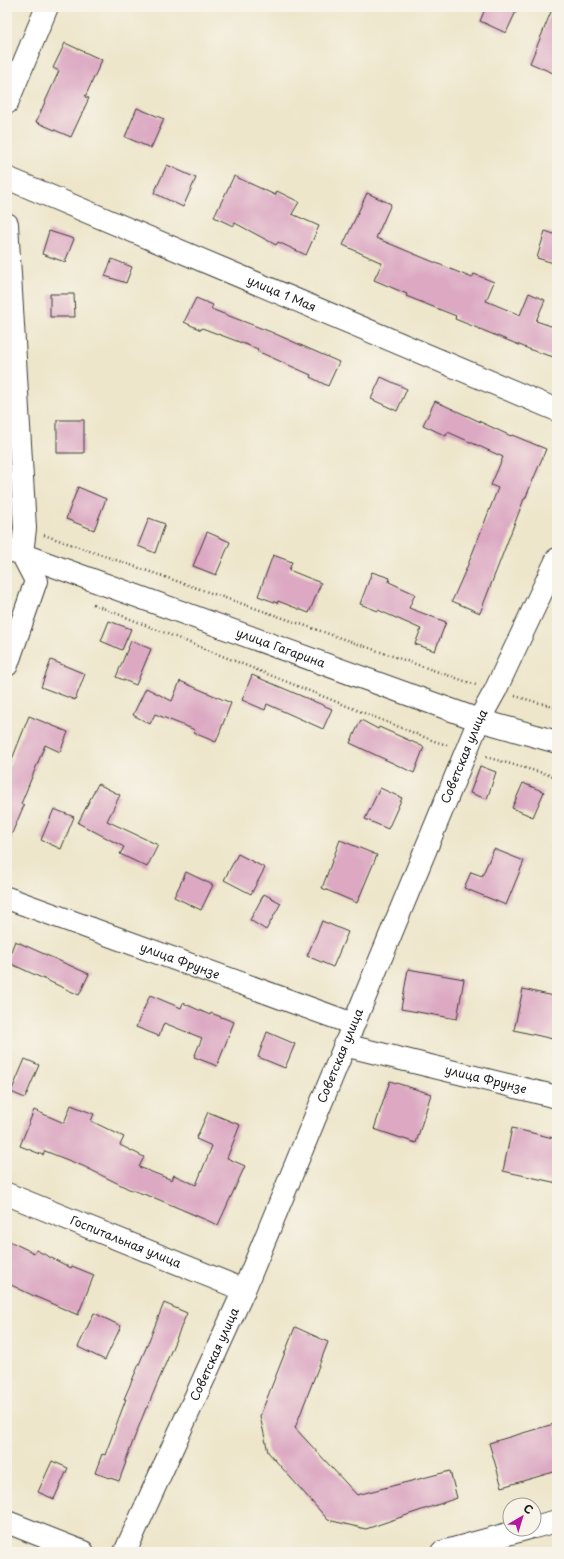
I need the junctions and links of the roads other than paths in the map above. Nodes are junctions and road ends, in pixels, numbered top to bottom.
1 (47, 7) edge
2 (7, 102) edge
3 (7, 178) edge
4 (7, 224) edge
5 (557, 410) edge
6 (14, 552) edge
7 (557, 559) edge
8 (7, 665) edge
9 (479, 720) junction
10 (557, 742) edge
11 (7, 898) edge
12 (353, 1024) junction
13 (344, 1045) junction
14 (557, 1097) edge
15 (7, 1194) edge
16 (244, 1290) junction
17 (557, 1520) edge
18 (7, 1522) edge
19 (542, 1525) edge
20 (502, 1536) edge
21 (82, 1552) edge
22 (125, 1552) edge
23 (442, 1552) edge

1 - 2 street
3 - 5 street, улица 1 Мая
4 - 6 street
6 - 8 street
6 - 9 street, улица Гагарина
7 - 9 street, Советская улица
9 - 10 street, улица Гагарина
9 - 12 street, Советская улица
11 - 12 street, улица Фрунзе
12 - 13 street, Советская улица
13 - 14 street, улица Фрунзе
13 - 16 street, Советская улица
15 - 16 street, Госпитальная улица
16 - 22 street, Советская улица
17 - 19 street
18 - 21 street
20 - 23 street

